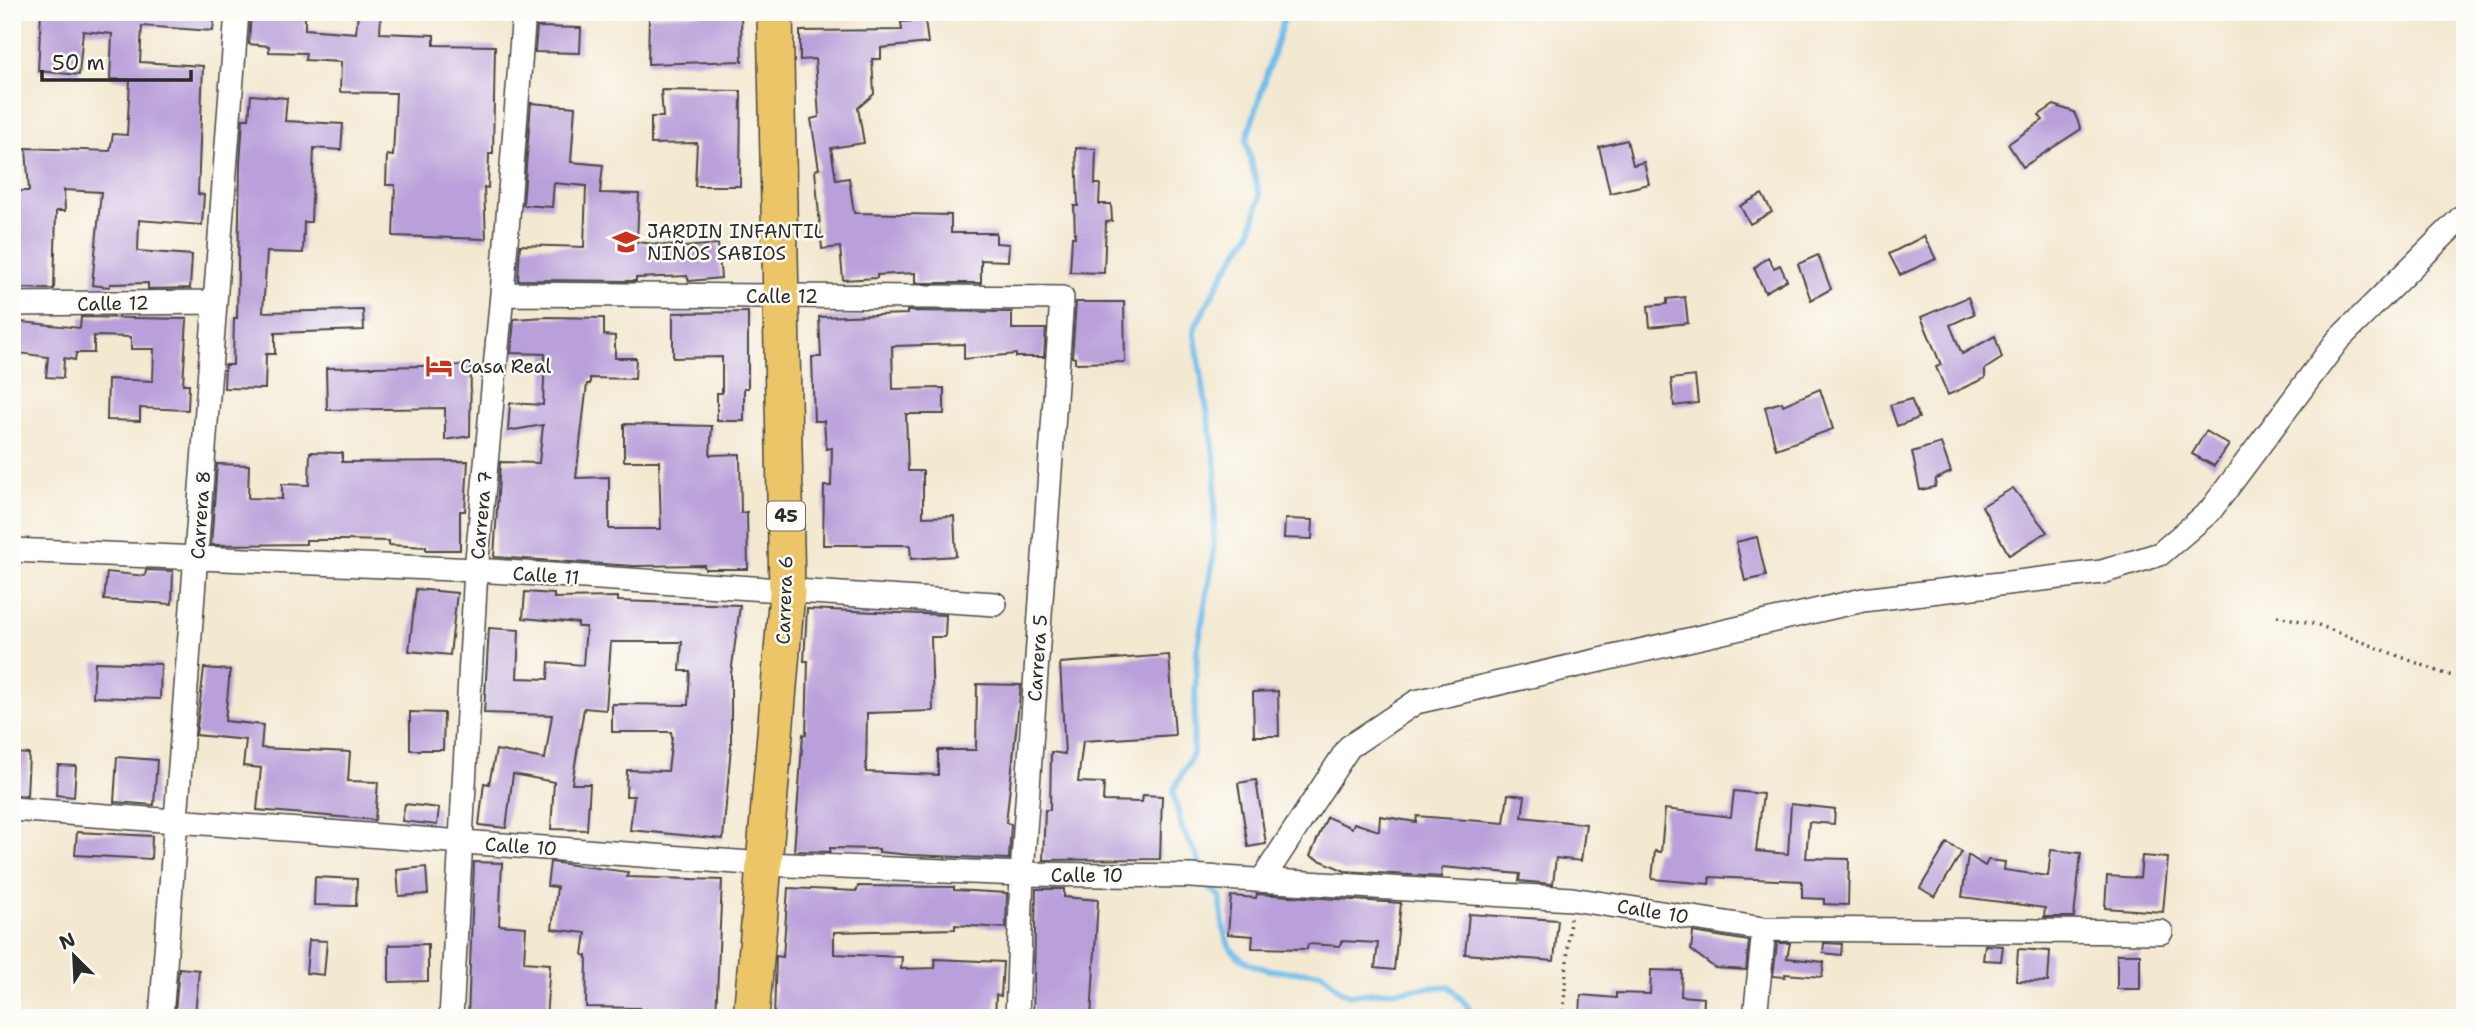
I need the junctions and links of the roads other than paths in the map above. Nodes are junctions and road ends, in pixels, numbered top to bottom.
1 (237, 12) edge
2 (515, 12) edge
3 (775, 12) edge
4 (524, 13) edge
5 (2465, 214) edge
6 (502, 294) junction
7 (783, 296) junction
8 (1062, 298) joint
9 (215, 302) junction
10 (12, 304) edge
11 (12, 550) edge
12 (197, 558) junction
13 (476, 569) junction
14 (787, 592) junction
15 (995, 604) dead end
16 (12, 809) edge
17 (177, 821) junction
18 (460, 842) junction
19 (764, 864) junction
20 (1023, 874) junction
21 (1262, 880) junction
22 (1765, 929) junction
23 (2161, 932) dead end
24 (161, 1018) edge
25 (451, 1018) edge
26 (751, 1018) edge
27 (1017, 1018) edge
28 (1755, 1018) edge

1 - 9 street, Carrera 8
2 - 4 street
3 - 7 main road, Carrera 6 / 45
4 - 6 street, Carrera 7
5 - 21 street
6 - 7 street, Calle 12
6 - 13 street, Carrera 7
7 - 8 street, Calle 12
7 - 14 main road, Carrera 6 / 45
8 - 20 street, Carrera 5
9 - 10 street, Calle 12
9 - 12 street, Carrera 8
11 - 12 street, Calle 11
12 - 13 street, Calle 11
12 - 17 street, Carrera 8
13 - 14 street, Calle 11
13 - 18 street, Carrera 7
14 - 15 street, Calle 11
14 - 19 main road, Carrera 6 / 45
16 - 17 street, Calle 10
17 - 18 street, Calle 10
17 - 24 street, Carrera 8
18 - 19 street, Calle 10
18 - 25 street, Carrera 7
19 - 20 street, Calle 10
19 - 26 main road, Carrera 6 / 45
20 - 21 street, Calle 10
20 - 27 street, Carrera 5
21 - 22 street, Calle 10
22 - 23 street, Calle 10
22 - 28 street

